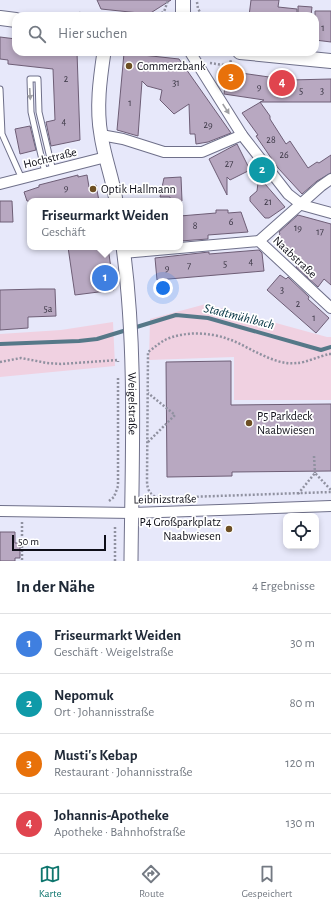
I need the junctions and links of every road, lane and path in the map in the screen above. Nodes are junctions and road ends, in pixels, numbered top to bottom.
1 (168, 0) edge
2 (183, 0) edge
3 (197, 0) edge
4 (164, 12) edge
5 (183, 12) edge
6 (200, 12) edge
7 (0, 18) edge
8 (12, 20) edge
9 (104, 56) edge
10 (193, 56) edge
11 (280, 56) edge
12 (331, 61) edge
13 (0, 89) edge
14 (242, 135) junction
15 (101, 136) junction
16 (106, 158) junction
17 (49, 172) junction
18 (22, 179) junction
19 (331, 179) edge
20 (0, 184) edge
21 (115, 198) edge
22 (302, 205) junction
23 (331, 213) edge
24 (259, 241) junction
25 (183, 246) edge
26 (123, 250) edge
27 (331, 308) edge
28 (331, 354) edge
29 (118, 360) dead end
30 (0, 362) edge
31 (118, 375) dead end
32 (148, 393) junction
33 (147, 442) junction
34 (314, 456) dead end
35 (315, 473) junction
36 (331, 491) edge
37 (298, 493) junction
38 (103, 502) dead end
39 (331, 506) edge
40 (0, 511) edge
41 (22, 511) junction
42 (132, 513) junction
43 (115, 527) dead end
44 (22, 561) edge
45 (115, 561) edge
46 (131, 561) edge

1 - 4 path
2 - 5 main road
3 - 6 path
7 - 8 main road
9 - 15 street
10 -> 14 street
11 - 12 main road
13 - 18 lane
14 - 15 street
14 - 22 street
15 - 16 street
16 - 17 street, Hochstraße
16 - 21 street
17 -> 17 lane
17 - 18 street, Hochstraße
18 - 20 street, Hochstraße
19 - 22 street, Naabstraße
22 - 23 street
22 - 24 street, Naabstraße
24 - 25 street, Naabstraße
24 - 27 street, Naabstraße
26 - 42 street, Weigelstraße
28 - 32 path
29 - 30 path
31 - 38 path
32 - 33 path
32 - 33 path
33 - 37 path
34 - 35 path
35 - 36 path
35 - 37 path
36 - 37 path
39 - 42 street, Leibnizstraße
40 - 41 street, Leibnizstraße
41 - 42 street, Leibnizstraße
41 - 44 path
42 - 46 street, Weigelstraße
43 - 45 path

